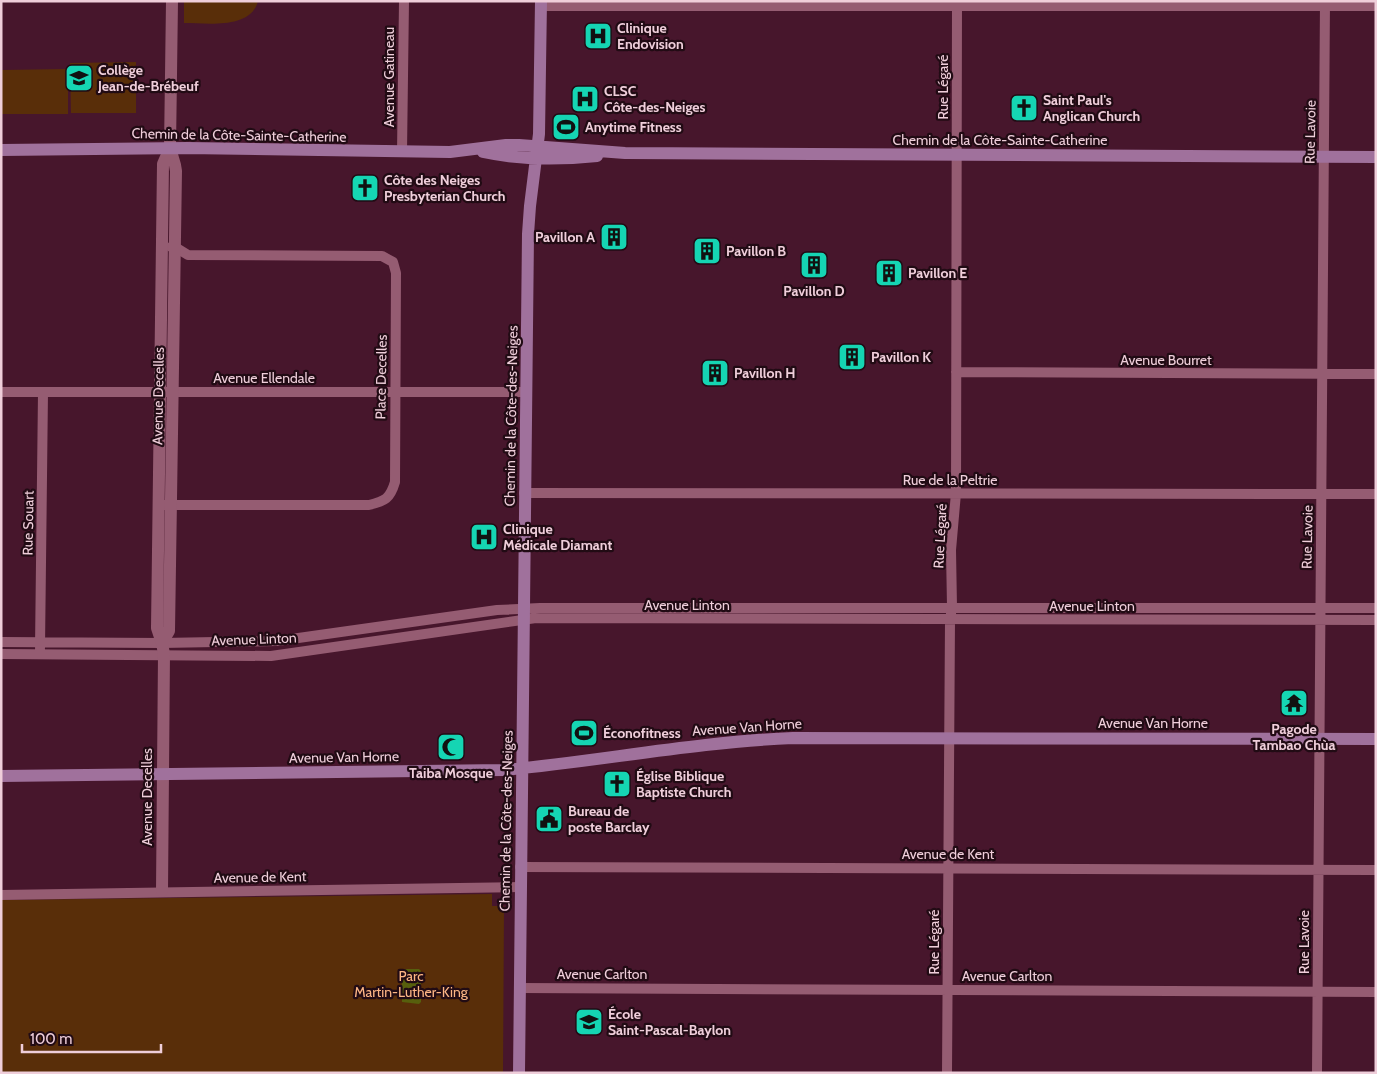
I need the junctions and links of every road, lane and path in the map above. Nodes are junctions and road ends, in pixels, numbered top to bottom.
1 (172, 1) edge
2 (404, 1) edge
3 (541, 3) edge
4 (957, 4) edge
5 (1325, 4) edge
6 (1376, 6) edge
7 (170, 148) junction
8 (1, 150) edge
9 (402, 152) junction
10 (537, 152) junction
11 (957, 155) junction
12 (1323, 157) junction
13 (1376, 157) edge
14 (169, 246) junction
15 (956, 372) junction
16 (1322, 374) junction
17 (1376, 374) edge
18 (1, 392) edge
19 (43, 392) junction
20 (167, 392) junction
21 (395, 392) junction
22 (526, 392) junction
23 (524, 493) junction
24 (956, 494) junction
25 (1321, 494) junction
26 (1376, 494) edge
27 (166, 504) junction
28 (952, 607) junction
29 (1376, 608) edge
30 (1320, 609) junction
31 (523, 614) junction
32 (950, 620) junction
33 (1320, 620) junction
34 (1376, 620) edge
35 (1, 642) edge
36 (40, 642) junction
37 (163, 649) junction
38 (1, 654) edge
39 (40, 654) junction
40 (950, 738) junction
41 (1320, 739) junction
42 (1376, 739) edge
43 (521, 769) junction
44 (162, 774) junction
45 (1, 776) edge
46 (520, 867) junction
47 (948, 868) junction
48 (1319, 870) junction
49 (1376, 870) edge
50 (520, 887) junction
51 (162, 891) junction
52 (1, 895) edge
53 (519, 988) junction
54 (947, 989) junction
55 (1318, 992) junction
56 (1376, 992) edge
57 (519, 1073) edge
58 (947, 1073) edge
59 (1317, 1073) edge

1 - 7 street, Avenue Decelles
2 - 9 street, Avenue Gatineau
3 - 4 street
3 - 10 main road, Chemin de la Côte-des-Neiges
4 - 5 street
4 - 11 street, Rue Légaré
5 - 6 street
5 - 12 street, Rue Lavoie
7 - 8 main road, Chemin de la Côte-Sainte-Catherine
7 - 9 main road, Chemin de la Côte-Sainte-Catherine
7 - 14 street, Avenue Decelles
9 - 10 main road, Chemin de la Côte-Sainte-Catherine
10 - 11 main road, Chemin de la Côte-Sainte-Catherine
10 - 22 main road, Chemin de la Côte-des-Neiges
11 - 12 main road, Chemin de la Côte-Sainte-Catherine
11 - 15 street, Rue Légaré
12 - 13 main road, Chemin de la Côte-Sainte-Catherine
12 - 16 street, Rue Lavoie
14 - 20 street, Avenue Decelles
14 - 21 street, Place Decelles
15 - 16 street, Avenue Bourret
15 - 24 street, Rue Légaré
16 - 17 street, Avenue Bourret
16 - 25 street, Rue Lavoie
18 - 19 street, Avenue Ellendale
19 - 20 street, Avenue Ellendale
19 - 36 street, Rue Souart
20 - 21 street, Avenue Ellendale
20 - 27 street, Avenue Decelles
21 - 22 street, Avenue Ellendale
21 - 27 street, Place Decelles
22 - 23 main road, Chemin de la Côte-des-Neiges
23 - 24 street, Rue de la Peltrie
23 - 31 main road, Chemin de la Côte-des-Neiges
24 - 25 street, Rue de la Peltrie
24 - 28 street, Rue Légaré
25 - 26 street, Rue de la Peltrie
25 - 30 street, Rue Lavoie
27 - 37 street, Avenue Decelles
28 - 30 street, Avenue Linton
28 - 31 street, Avenue Linton
28 - 32 street, Rue Légaré
29 - 30 street, Avenue Linton
30 - 33 street, Rue Lavoie
31 - 32 street, Avenue Linton
31 - 37 street, Avenue Linton
31 - 37 street, Avenue Linton
31 - 43 main road, Chemin de la Côte-des-Neiges
32 - 33 street, Avenue Linton
32 - 40 street, Rue Légaré
33 - 34 street, Avenue Linton
33 - 41 street, Rue Lavoie
35 - 36 street, Avenue Linton
36 - 37 street, Avenue Linton
36 - 39 street, Rue Souart
37 - 39 street, Avenue Linton
37 - 44 street, Avenue Decelles
38 - 39 street, Avenue Linton
40 - 41 main road, Avenue Van Horne
40 - 43 main road, Avenue Van Horne
40 - 47 street, Rue Légaré
41 - 42 main road, Avenue Van Horne
41 - 48 street, Rue Lavoie
43 - 44 main road, Avenue Van Horne
43 - 46 main road, Chemin de la Côte-des-Neiges
44 - 45 main road, Avenue Van Horne
44 - 51 street, Avenue Decelles
46 - 47 street, Avenue de Kent
46 - 50 main road, Chemin de la Côte-des-Neiges
47 - 48 street, Avenue de Kent
47 - 54 street, Rue Légaré
48 - 49 street, Avenue de Kent
48 - 55 street, Rue Lavoie
50 - 51 street, Avenue de Kent
50 - 53 main road, Chemin de la Côte-des-Neiges
51 - 52 street, Avenue de Kent
53 - 54 street, Avenue Carlton
53 - 57 main road, Chemin de la Côte-des-Neiges
54 - 55 street, Avenue Carlton
54 - 58 street, Rue Légaré
55 - 56 street, Avenue Carlton
55 - 59 street, Rue Lavoie

